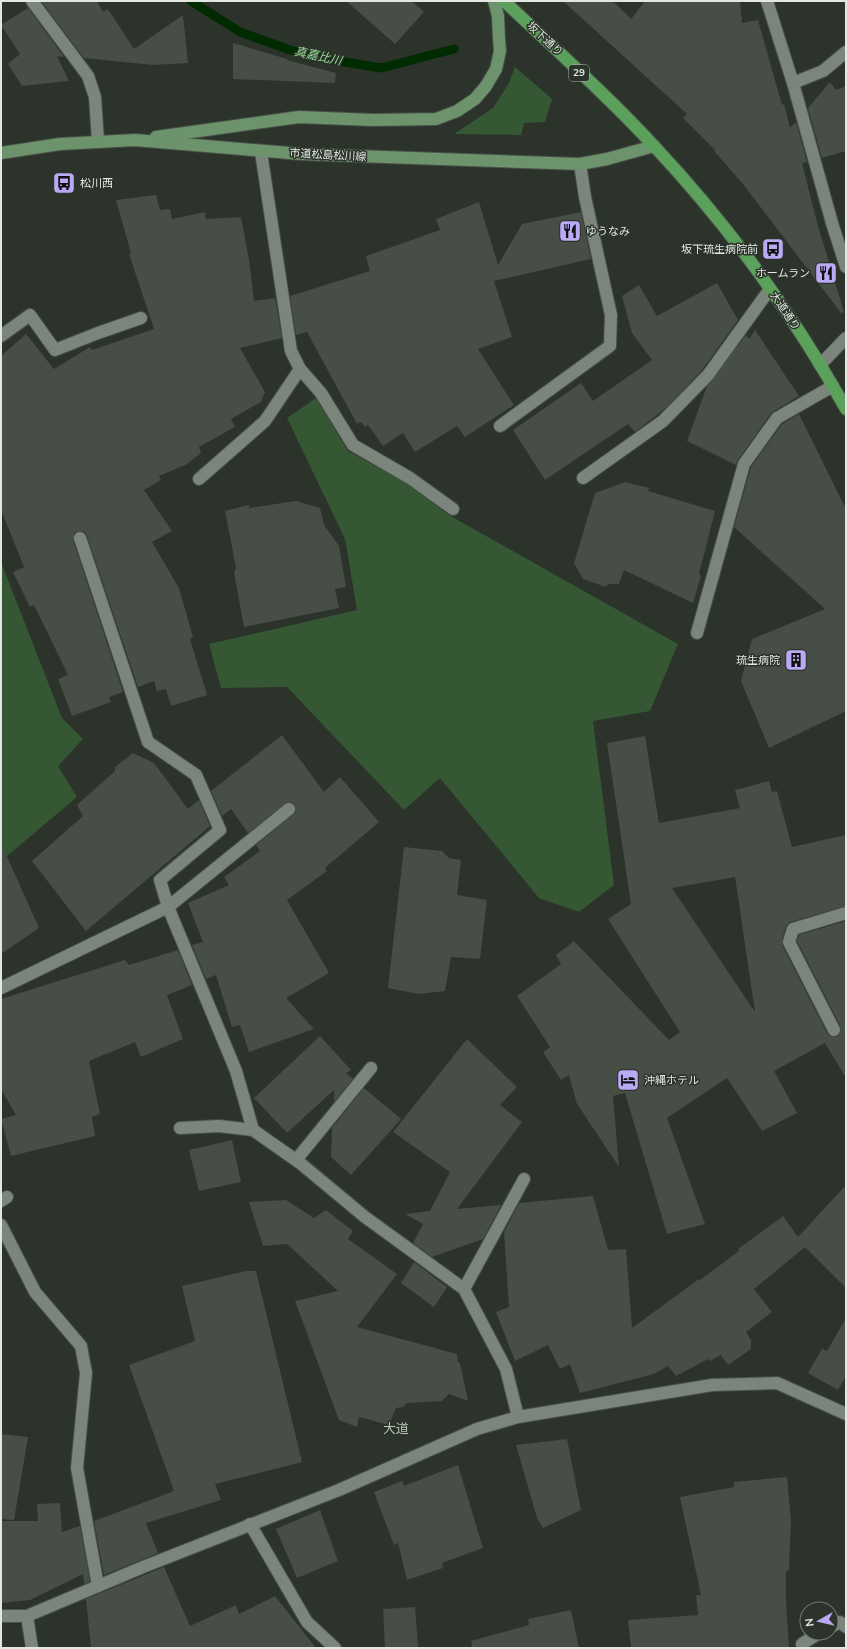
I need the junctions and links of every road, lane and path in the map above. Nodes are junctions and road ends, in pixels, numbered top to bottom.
1 (32, 1) edge
2 (494, 1) edge
3 (504, 1) edge
4 (767, 1) edge
5 (846, 52) edge
6 (793, 83) junction
7 (135, 140) junction
8 (98, 141) junction
9 (654, 146) junction
10 (261, 152) junction
11 (1, 153) edge
12 (580, 164) junction
13 (846, 267) edge
14 (770, 289) junction
15 (141, 318) dead end
16 (1, 336) edge
17 (846, 338) edge
18 (820, 365) junction
19 (300, 369) junction
20 (833, 386) junction
21 (846, 409) edge
22 (500, 426) dead end
23 (583, 478) dead end
24 (199, 479) dead end
25 (453, 509) dead end
26 (80, 538) dead end
27 (697, 633) dead end
28 (289, 810) dead end
29 (168, 907) junction
30 (846, 913) edge
31 (1, 988) edge
32 (834, 1030) dead end
33 (371, 1068) dead end
34 (180, 1128) dead end
35 (253, 1130) junction
36 (296, 1160) junction
37 (524, 1179) dead end
38 (1, 1225) edge
39 (464, 1289) junction
40 (846, 1414) edge
41 (518, 1417) junction
42 (250, 1524) junction
43 (98, 1586) junction
44 (1, 1616) edge
45 (27, 1616) junction
46 (807, 1641) edge
47 (802, 1644) dead end
48 (32, 1648) edge
49 (335, 1648) edge

1 - 8 street
2 - 7 street
3 - 9 main road, 坂下通り / 29
4 - 6 street
5 - 6 street
6 - 13 street
7 - 8 street, 市道松島松川線
7 - 10 street, 市道松島松川線
8 - 11 street, 市道松島松川線
9 - 12 street, 市道松島松川線
9 - 14 main road, 大道通り / 29
10 - 12 street, 市道松島松川線
10 - 19 street
12 - 22 street
14 - 18 main road, 大道通り / 29
14 - 23 street
15 - 16 street
17 - 18 street
18 - 20 main road, 大道通り / 29
19 - 24 street
19 - 25 street
20 - 21 main road, 大道通り / 29
20 - 27 street
26 - 29 street
28 - 29 street
29 - 31 street
29 - 35 street
30 - 32 street
33 - 36 street
34 - 35 street
35 - 36 street
36 - 39 street
37 - 39 street
38 - 43 street
39 - 41 street
40 - 41 street
41 - 42 street
42 - 43 street
42 - 49 street
43 - 45 street
44 - 45 street
45 - 48 street
46 - 47 street

